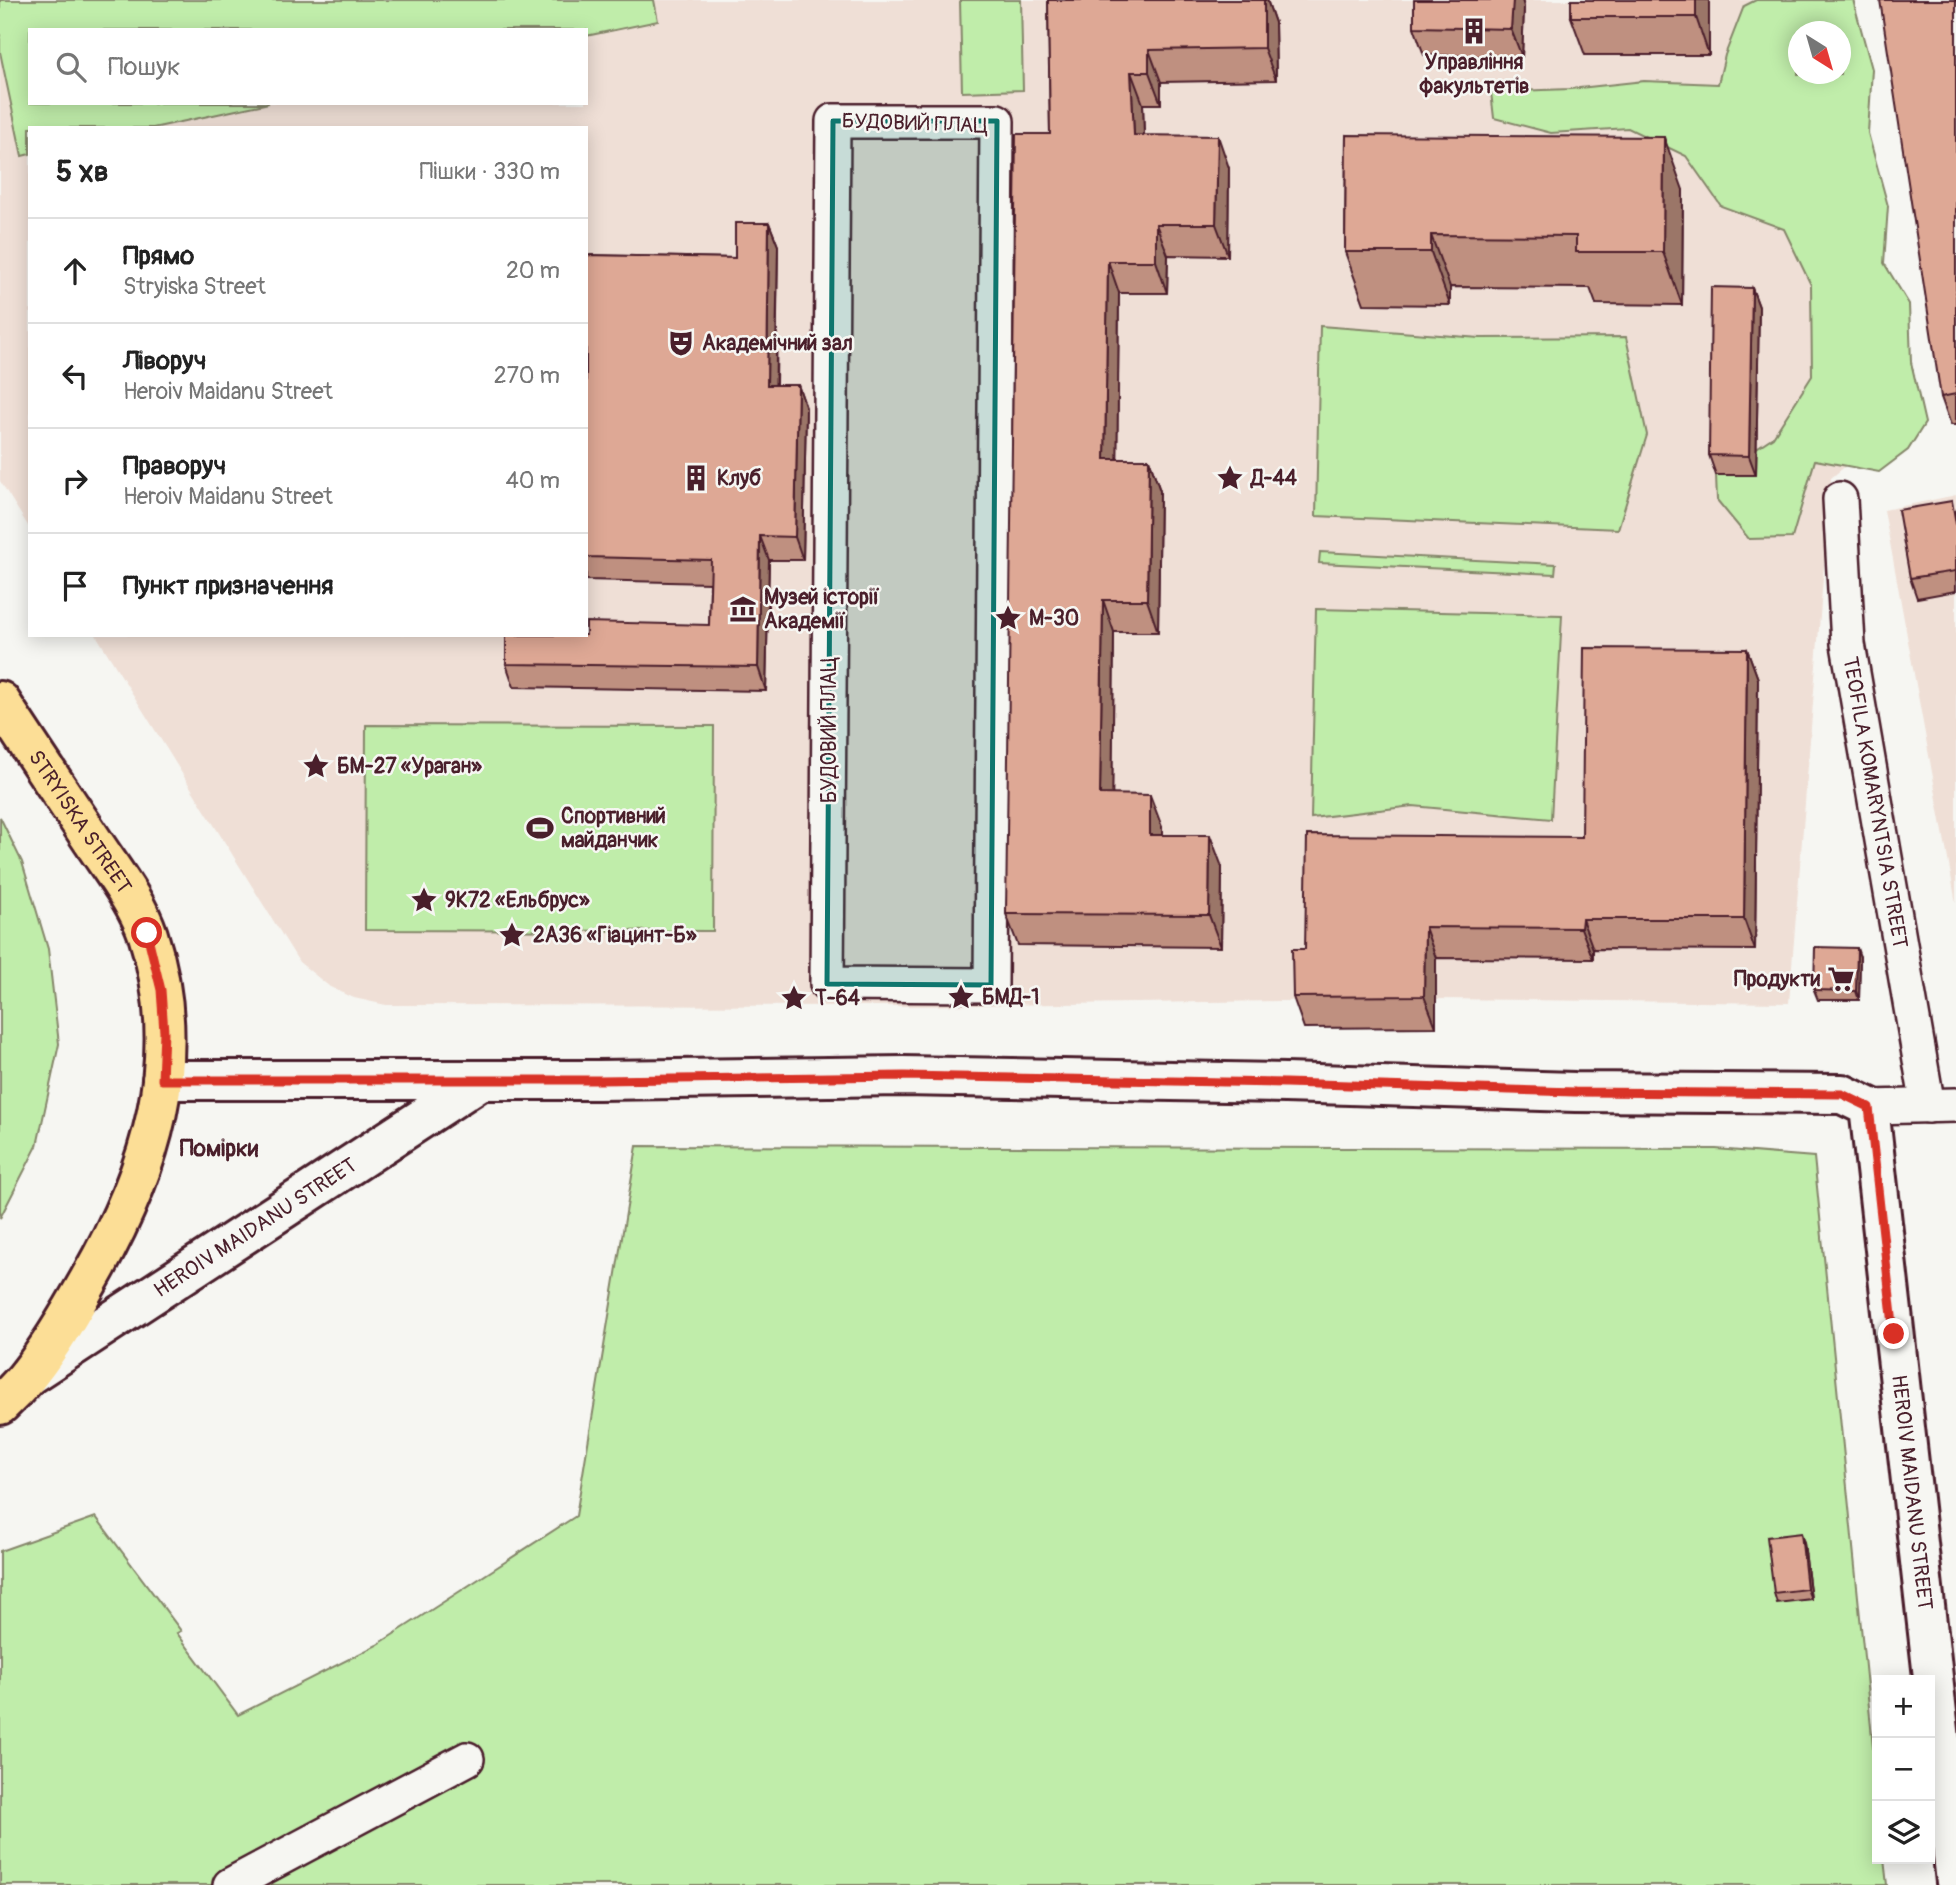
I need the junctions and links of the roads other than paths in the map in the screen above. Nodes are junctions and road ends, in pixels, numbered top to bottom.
1 (1840, 499) dead end
2 (0, 701) edge
3 (991, 985) joint
4 (162, 1080) junction
5 (481, 1080) junction
6 (1942, 1105) edge
7 (1869, 1107) junction
8 (29, 1375) junction
9 (0, 1405) edge
10 (467, 1759) dead end
11 (1953, 1834) edge
12 (1956, 1882) edge
13 (230, 1885) edge

1 - 6 street, TEOFILA KOMARYNTSIA STREET
2 - 4 main road, STRYISKA STREET
3 - 3 street, БУДОВИЙ ПЛАЦ
4 - 5 main road
4 - 8 main road, STRYISKA STREET
5 - 7 main road
5 - 8 main road, HEROIV MAIDANU STREET
6 - 7 street
7 - 11 main road, HEROIV MAIDANU STREET
8 - 9 main road, STRYISKA STREET
10 - 13 street
11 - 12 main road, HEROIV MAIDANU STREET

